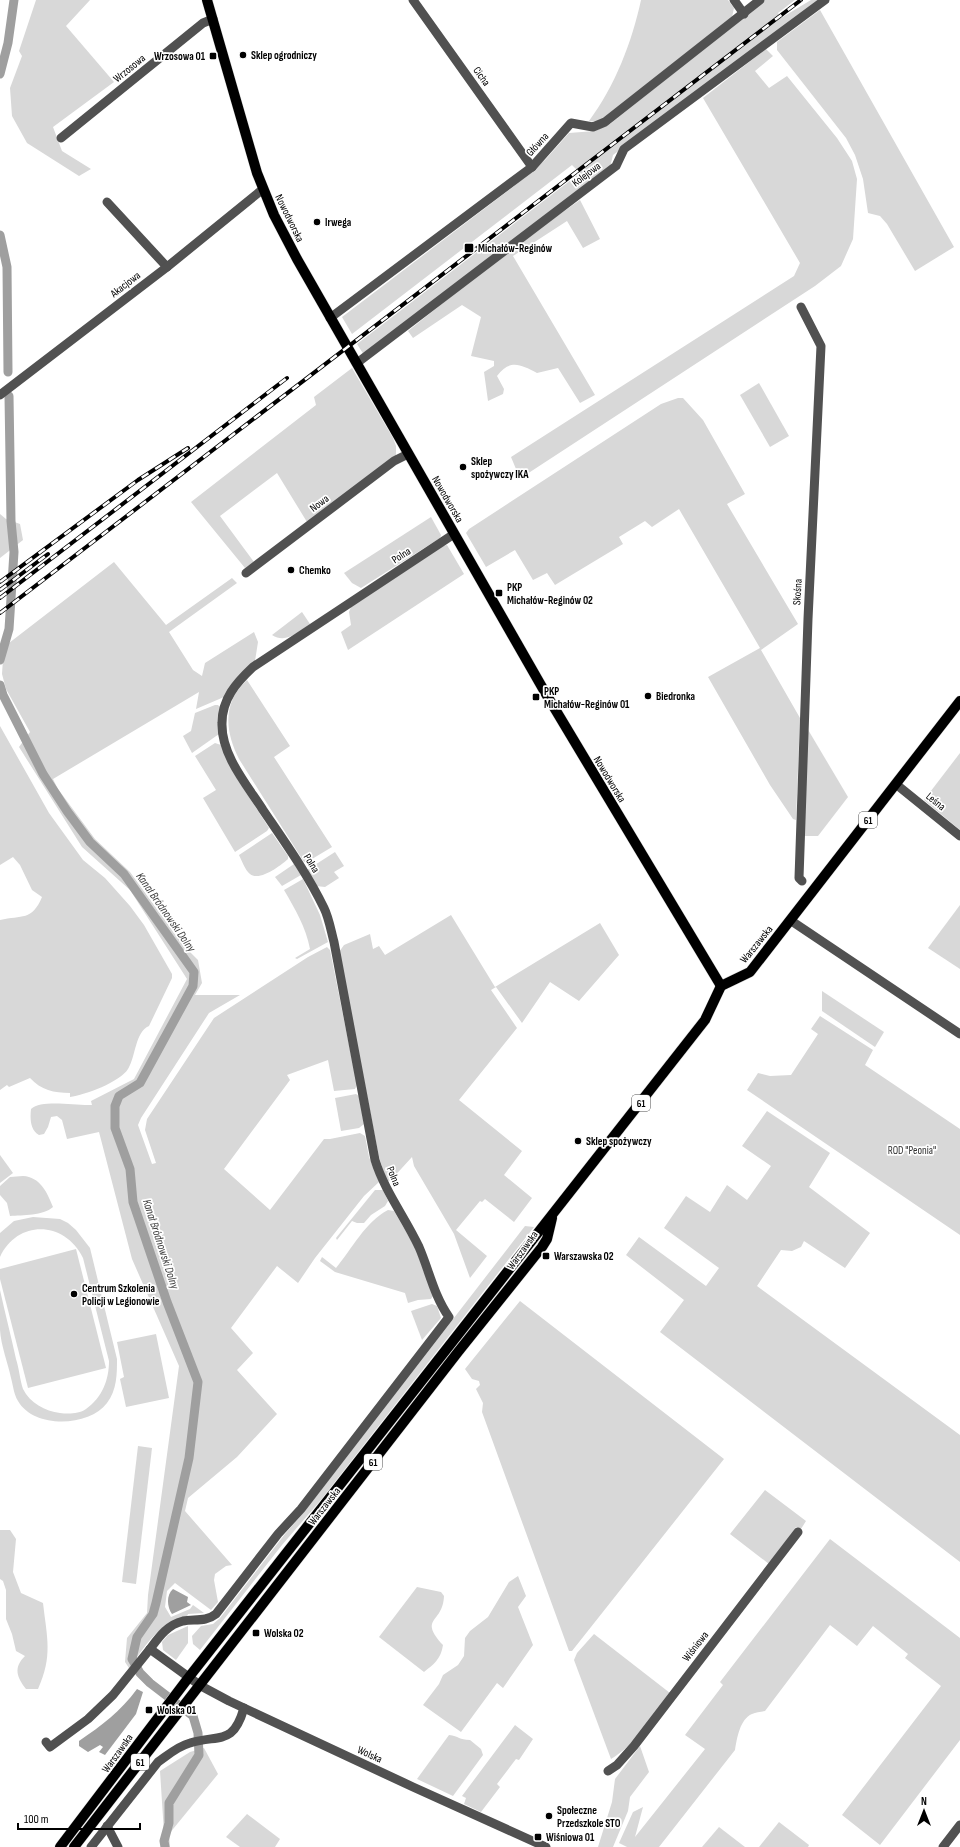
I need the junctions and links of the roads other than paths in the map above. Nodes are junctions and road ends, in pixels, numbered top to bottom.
1 (207, 0) edge
2 (413, 0) edge
3 (734, 0) edge
4 (760, 0) edge
5 (825, 0) edge
6 (744, 14) junction
7 (213, 19) junction
8 (61, 138) dead end
9 (532, 167) junction
10 (263, 189) junction
11 (108, 202) dead end
12 (167, 267) junction
13 (801, 307) dead end
14 (330, 318) junction
15 (357, 363) junction
16 (0, 395) edge
17 (408, 454) junction
18 (454, 534) junction
19 (246, 573) dead end
20 (960, 701) edge
21 (897, 785) junction
22 (960, 836) edge
23 (802, 881) dead end
24 (790, 920) junction
25 (721, 986) junction
26 (960, 1034) edge
27 (553, 1215) junction
28 (798, 1532) dead end
29 (147, 1652) junction
30 (189, 1677) junction
31 (201, 1686) junction
32 (244, 1708) junction
33 (48, 1744) dead end
34 (608, 1771) dead end
35 (960, 1825) edge
36 (108, 1826) junction
37 (60, 1847) edge
38 (74, 1847) edge
39 (91, 1847) edge
40 (118, 1847) edge
41 (546, 1847) edge
42 (943, 1847) edge

1 - 7 main road, Nowodworska
2 - 9 street, Cicha
3 - 6 street
4 - 6 street, Główna
5 - 15 street, Kolejowa
6 - 9 street, Główna
7 - 8 street, Wrzosowa
7 - 10 main road, Nowodworska
9 - 14 street, Główna
10 - 12 street, Akacjowa
10 - 14 main road, Nowodworska
11 - 12 street
12 - 16 street, Akacjowa
13 - 23 street, Skośna
14 - 15 main road, Nowodworska
15 - 17 main road, Nowodworska
17 - 18 main road, Nowodworska
17 - 19 street, Nowa
18 - 25 main road, Nowodworska
18 - 29 street, Polna
20 - 21 main road, Warszawska / 61
21 - 22 street, Leśna
21 - 24 main road, Warszawska / 61
24 - 25 main road, Warszawska / 61
24 - 26 street
25 - 27 main road, Warszawska / 61
27 - 30 main road, Warszawska / 61
27 - 31 main road, Warszawska / 61
28 - 34 street, Wiśniowa
29 - 30 street, Wolska
29 - 33 street
30 - 31 street, Wolska
30 - 37 main road, Warszawska / 61
31 - 32 street, Wolska
31 - 38 main road, Warszawska / 61
32 - 36 street
32 - 41 street, Wolska
35 - 42 street
36 - 39 street
36 - 40 street

